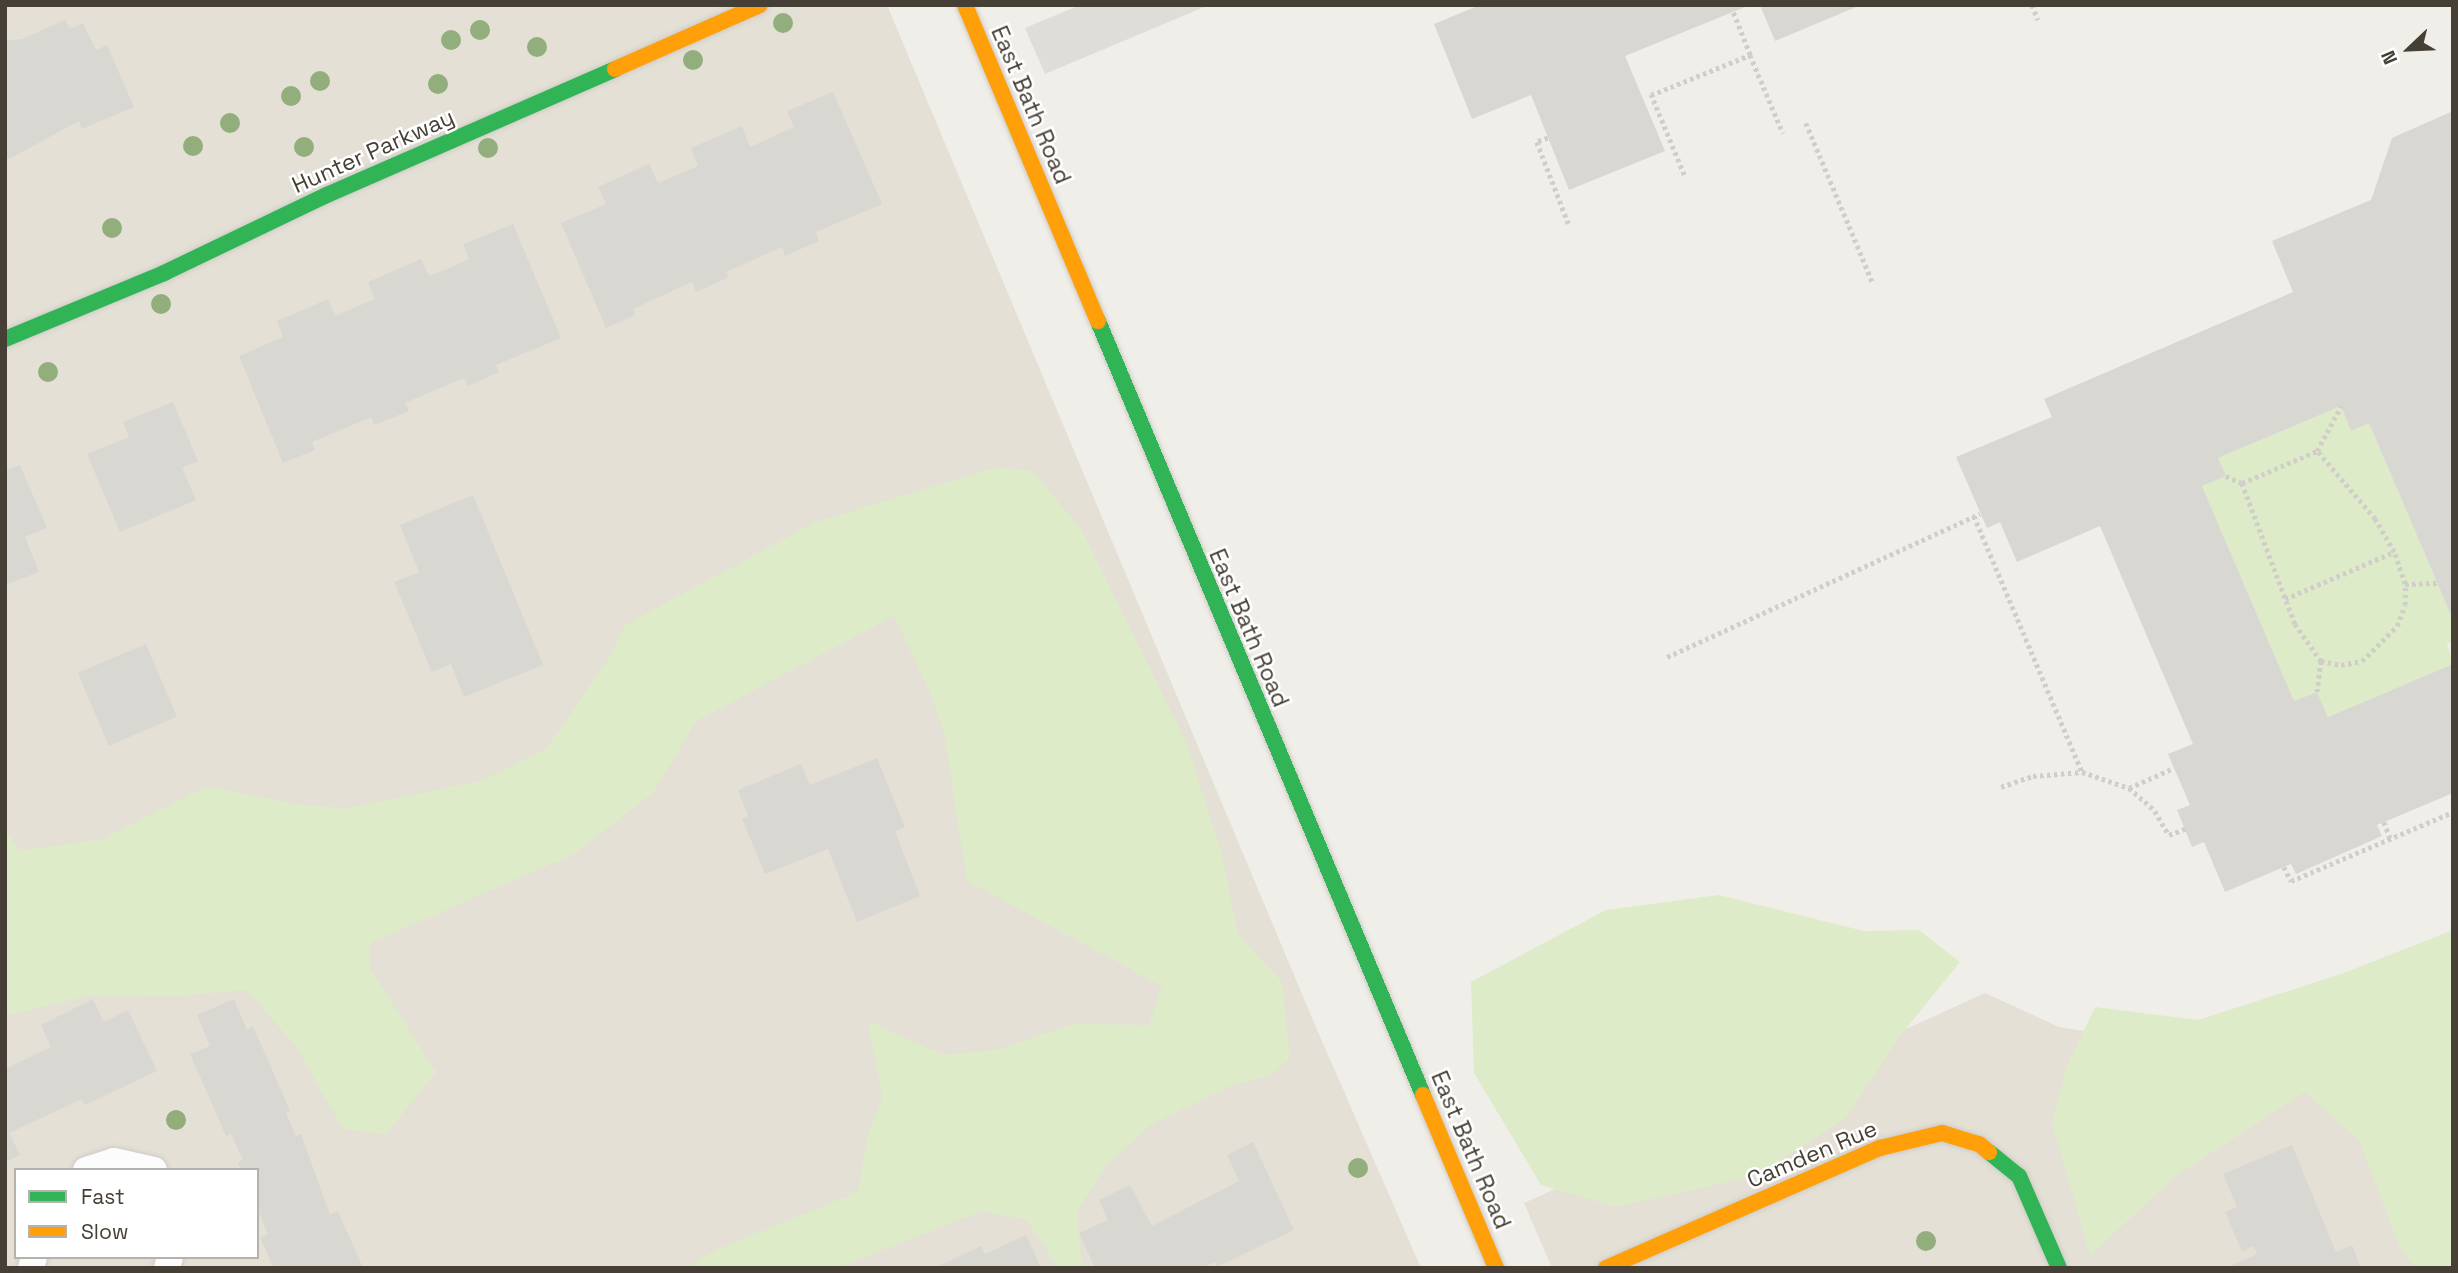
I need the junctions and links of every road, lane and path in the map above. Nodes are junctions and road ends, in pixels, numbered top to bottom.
1 (760, 5) edge
2 (965, 5) edge
3 (2032, 5) edge
4 (1733, 12) dead end
5 (2038, 20) dead end
6 (1750, 55) junction
7 (1806, 122) dead end
8 (1783, 132) dead end
9 (1548, 138) dead end
10 (1684, 175) dead end
11 (1569, 225) dead end
12 (1873, 283) dead end
13 (5, 339) edge
14 (2341, 406) dead end
15 (2317, 452) junction
16 (2226, 476) dead end
17 (2242, 483) junction
18 (1980, 513) dead end
19 (1974, 516) junction
20 (2394, 552) junction
21 (2437, 583) dead end
22 (2405, 584) junction
23 (2285, 599) junction
24 (1667, 657) dead end
25 (2321, 662) junction
26 (2317, 691) dead end
27 (2174, 768) dead end
28 (2082, 772) junction
29 (2001, 787) dead end
30 (2129, 788) junction
31 (2453, 811) edge
32 (2384, 822) dead end
33 (2185, 828) dead end
34 (2390, 838) junction
35 (2284, 867) dead end
36 (92, 1168) edge
37 (145, 1168) edge
38 (1496, 1268) edge
39 (1606, 1268) edge
40 (2059, 1268) edge

1 - 13 street, Hunter Parkway
2 - 38 street, East Bath Road
3 - 5 path
4 - 6 path
6 - 8 path
6 - 10 path
7 - 12 path
9 - 11 path
14 - 15 path
15 - 17 path
15 - 20 path
16 - 17 path
17 - 23 path
18 - 19 path
19 - 24 path
19 - 28 path
20 - 22 path
20 - 23 path
21 - 22 path
22 - 25 path
23 - 25 path
25 - 26 path
27 - 30 path
28 - 29 path
28 - 30 path
30 - 33 path
31 - 34 path
32 - 34 path
34 - 35 path
36 - 37 lane
39 - 40 street, Camden Rue

